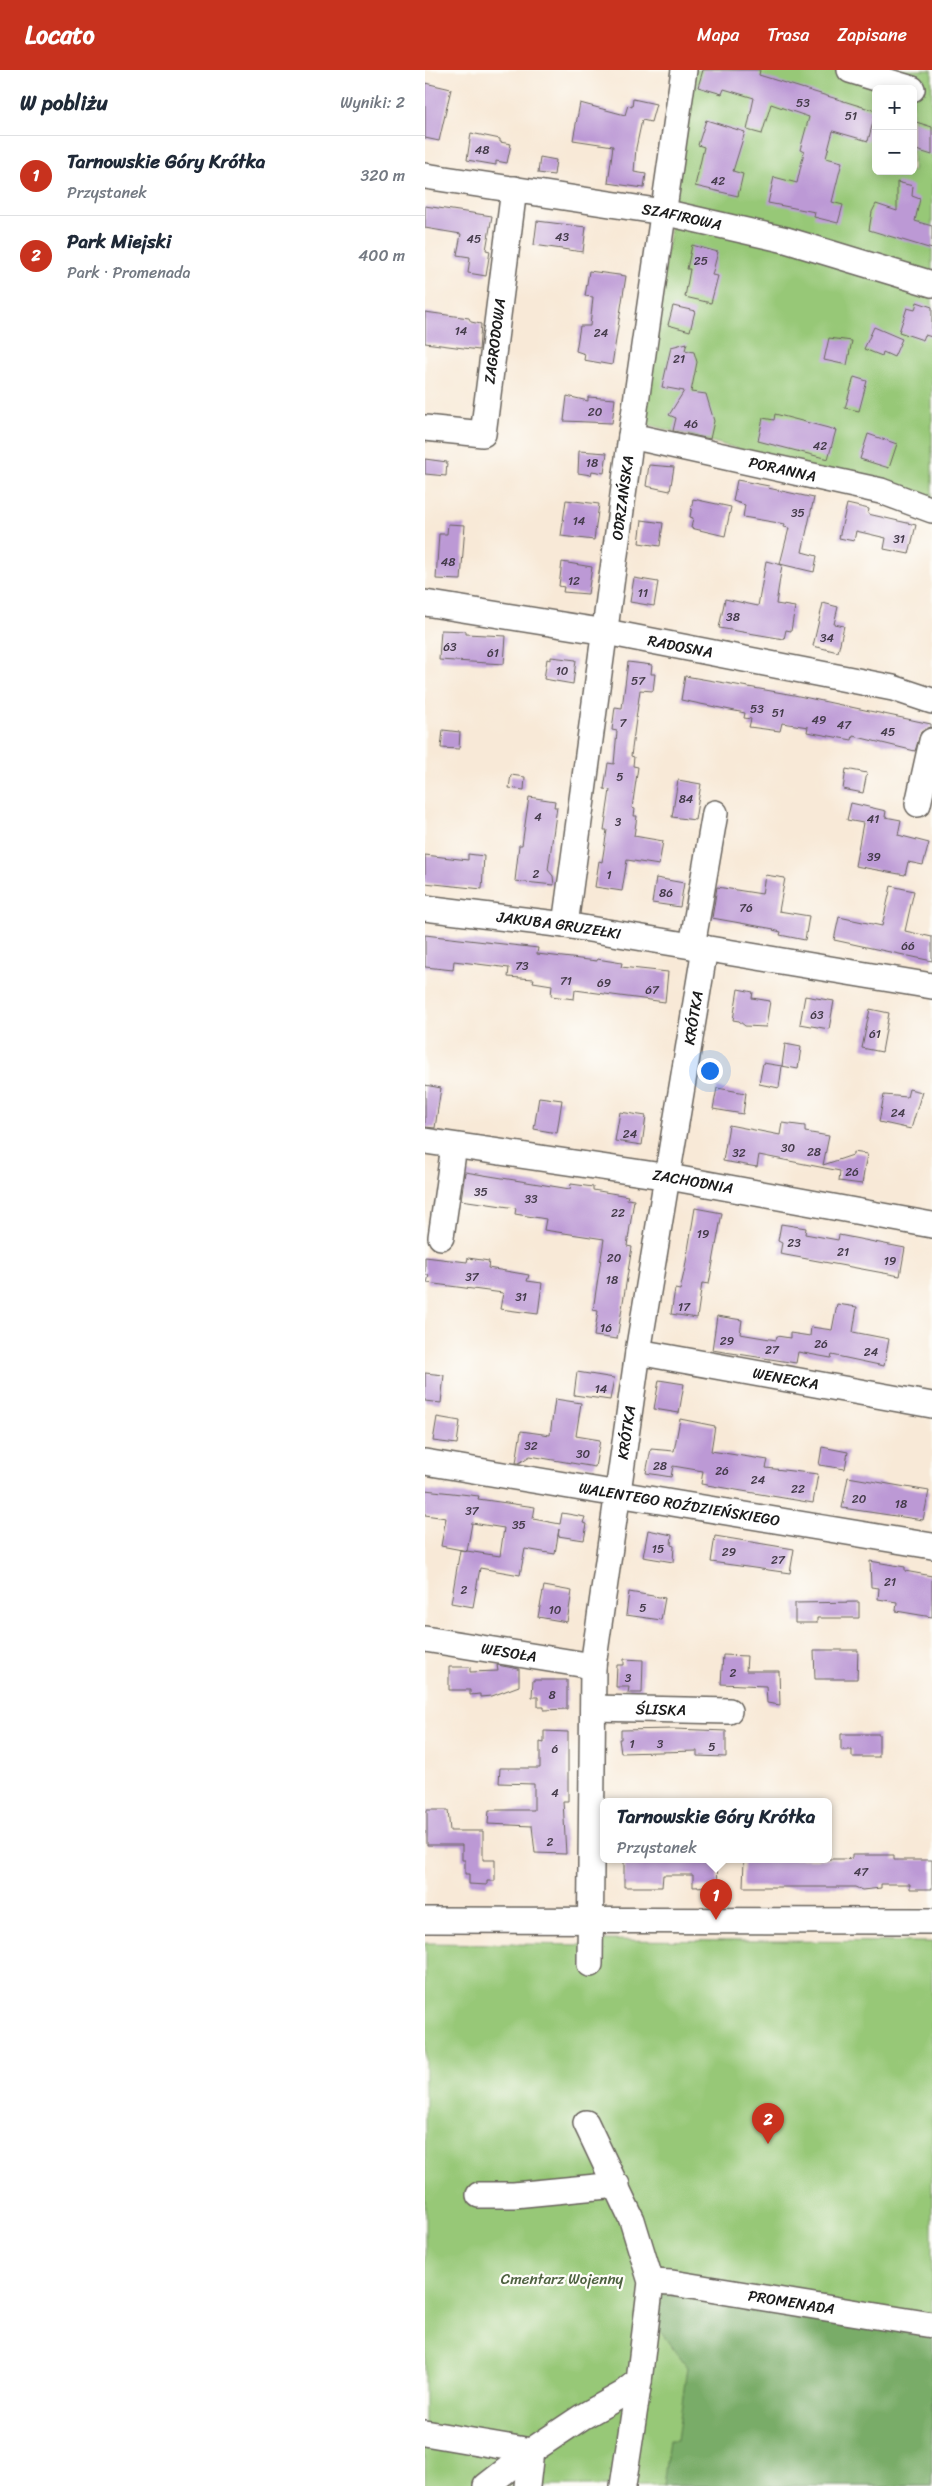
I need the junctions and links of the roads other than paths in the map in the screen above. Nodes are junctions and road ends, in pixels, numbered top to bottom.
1 (684, 70) edge
2 (851, 70) edge
3 (900, 85) edge
4 (917, 90) edge
5 (932, 95) edge
6 (425, 176) edge
7 (515, 190) junction
8 (663, 212) junction
9 (932, 284) edge
10 (425, 428) edge
11 (631, 436) junction
12 (932, 510) edge
13 (425, 603) edge
14 (606, 632) junction
15 (932, 701) edge
16 (932, 741) edge
17 (918, 804) dead end
18 (715, 813) dead end
19 (425, 908) edge
20 (565, 925) junction
21 (699, 947) junction
22 (932, 986) edge
23 (425, 1141) edge
24 (454, 1146) junction
25 (669, 1177) junction
26 (932, 1225) edge
27 (441, 1237) dead end
28 (638, 1352) junction
29 (932, 1405) edge
30 (425, 1462) edge
31 (617, 1495) junction
32 (932, 1546) edge
33 (425, 1638) edge
34 (593, 1666) junction
35 (593, 1708) junction
36 (729, 1710) dead end
37 (425, 1920) edge
38 (591, 1920) junction
39 (932, 1921) edge
40 (590, 1964) dead end
41 (586, 2123) dead end
42 (617, 2184) junction
43 (479, 2195) dead end
44 (651, 2282) junction
45 (932, 2325) edge
46 (639, 2381) junction
47 (425, 2433) edge
48 (531, 2451) junction
49 (486, 2486) edge
50 (527, 2486) edge
51 (623, 2486) edge

1 - 8 street, ODRZAŃSKA
2 - 3 street
4 - 5 street
6 - 7 street, SZAFIROWA
7 - 8 street, SZAFIROWA
7 - 10 street, ZAGRODOWA
8 - 9 street, SZAFIROWA
8 - 11 street, ODRZAŃSKA
11 - 12 street, PORANNA
11 - 14 street, ODRZAŃSKA
13 - 14 street, RADOSNA
14 - 15 street, RADOSNA
14 - 20 street, ODRZAŃSKA
16 - 17 street
18 - 21 street
19 - 20 street, JAKUBA GRUZEŁKI
20 - 21 street, JAKUBA GRUZEŁKI
21 - 22 street, JAKUBA GRUZEŁKI
21 - 25 street, KRÓTKA
23 - 24 street, ZACHODNIA
24 - 25 street, ZACHODNIA
24 - 27 street
25 - 26 street, ZACHODNIA
25 - 28 street, KRÓTKA
28 - 29 street, WENECKA
28 - 31 street, KRÓTKA
30 - 31 street, WALENTEGO ROŹDZIEŃSKIEGO
31 - 32 street, WALENTEGO ROŹDZIEŃSKIEGO
31 - 34 street, KRÓTKA
33 - 34 street, WESOŁA
34 - 35 street, KRÓTKA
35 - 36 street, ŚLISKA
35 - 38 street, KRÓTKA
37 - 38 street
38 - 39 street
38 - 40 street, KRÓTKA
41 - 42 street
42 - 43 street
42 - 44 street
44 - 45 street, PROMENADA
44 - 46 street
46 - 48 street
46 - 51 street
47 - 48 street
48 - 49 street
48 - 50 street

